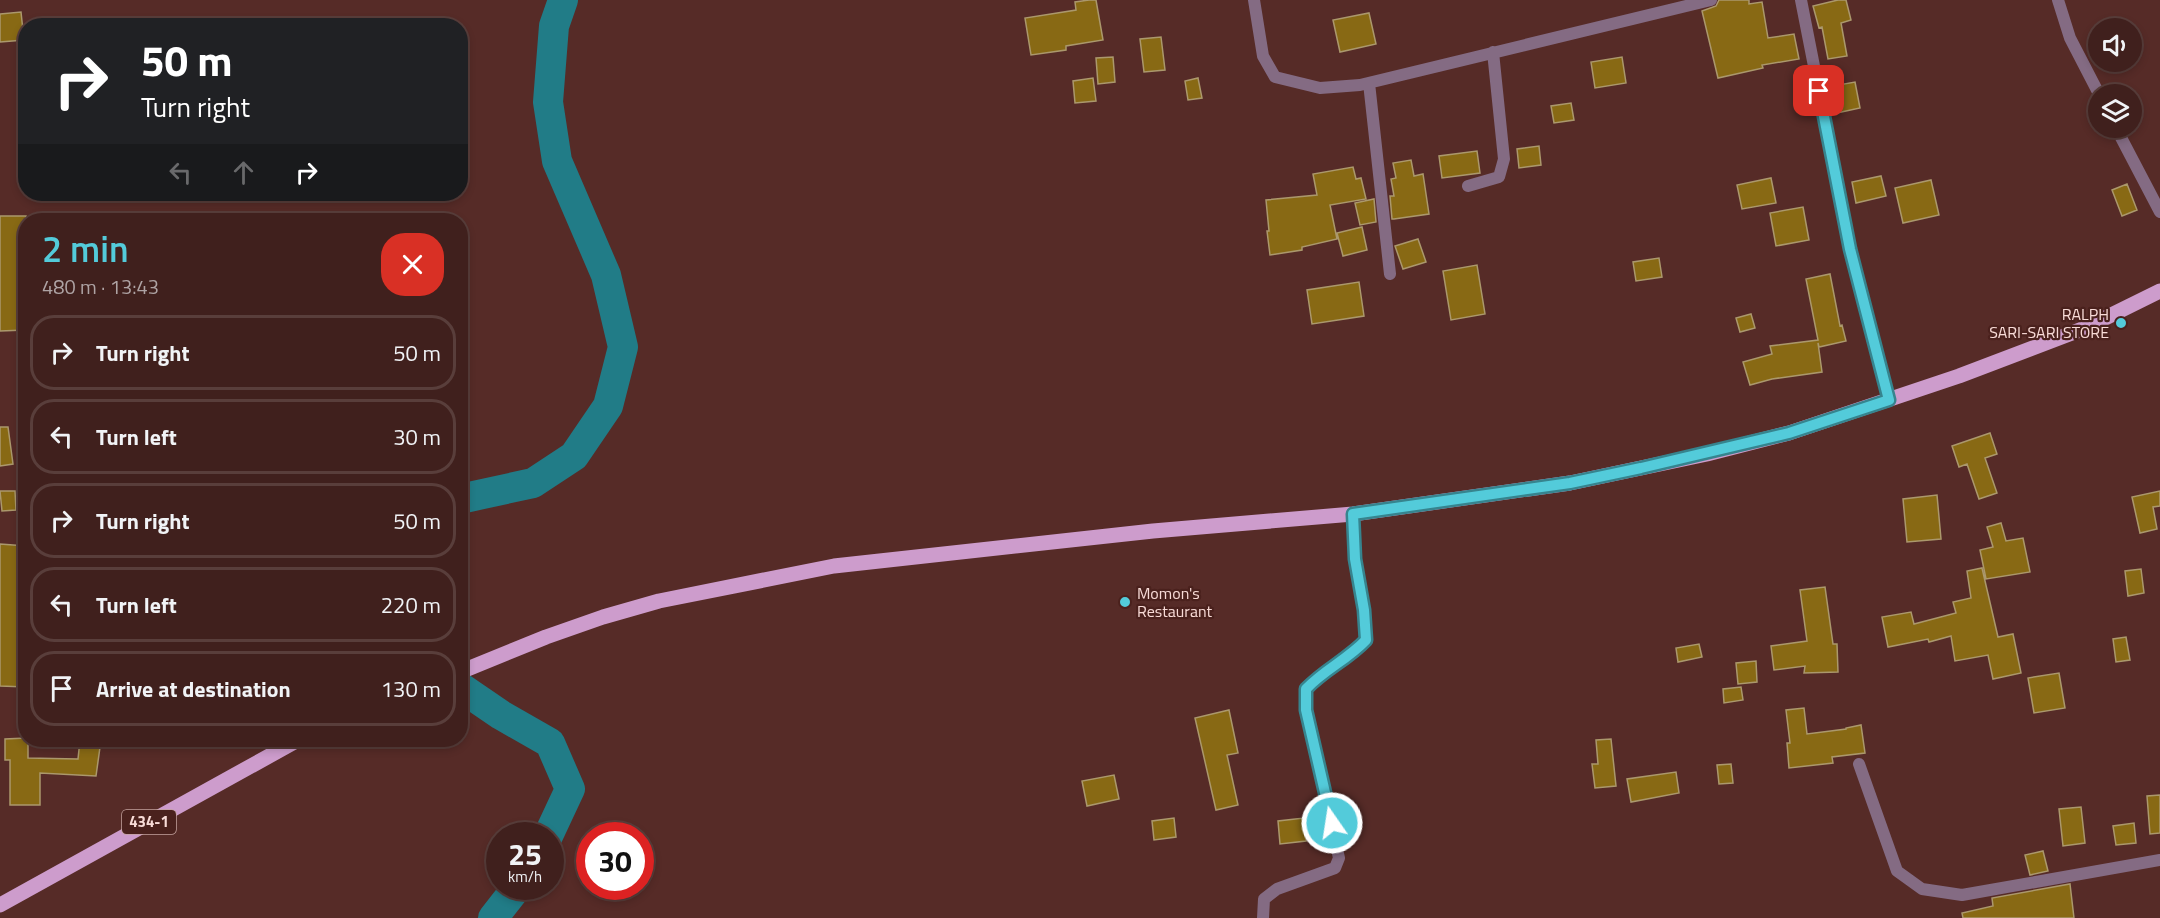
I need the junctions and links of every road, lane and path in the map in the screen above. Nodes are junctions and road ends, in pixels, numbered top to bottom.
1 (1254, 0) edge
2 (1711, 0) edge
3 (1801, 0) edge
4 (2058, 0) edge
5 (1493, 52) junction
6 (1369, 83) junction
7 (2094, 84) edge
8 (2121, 138) edge
9 (1468, 186) dead end
10 (2160, 212) edge
11 (1390, 274) dead end
12 (2160, 291) edge
13 (1889, 400) junction
14 (1353, 514) junction
15 (468, 669) edge
16 (285, 747) edge
17 (1859, 764) dead end
18 (2160, 860) edge
19 (0, 905) edge
20 (1263, 918) edge

1 - 6 street
2 - 5 street
3 - 13 street
4 - 7 street
5 - 6 street
5 - 9 street
6 - 11 street
8 - 10 street
12 - 13 main road
13 - 14 main road
14 - 15 main road
14 - 20 street
16 - 19 main road, 434-1
17 - 18 street

